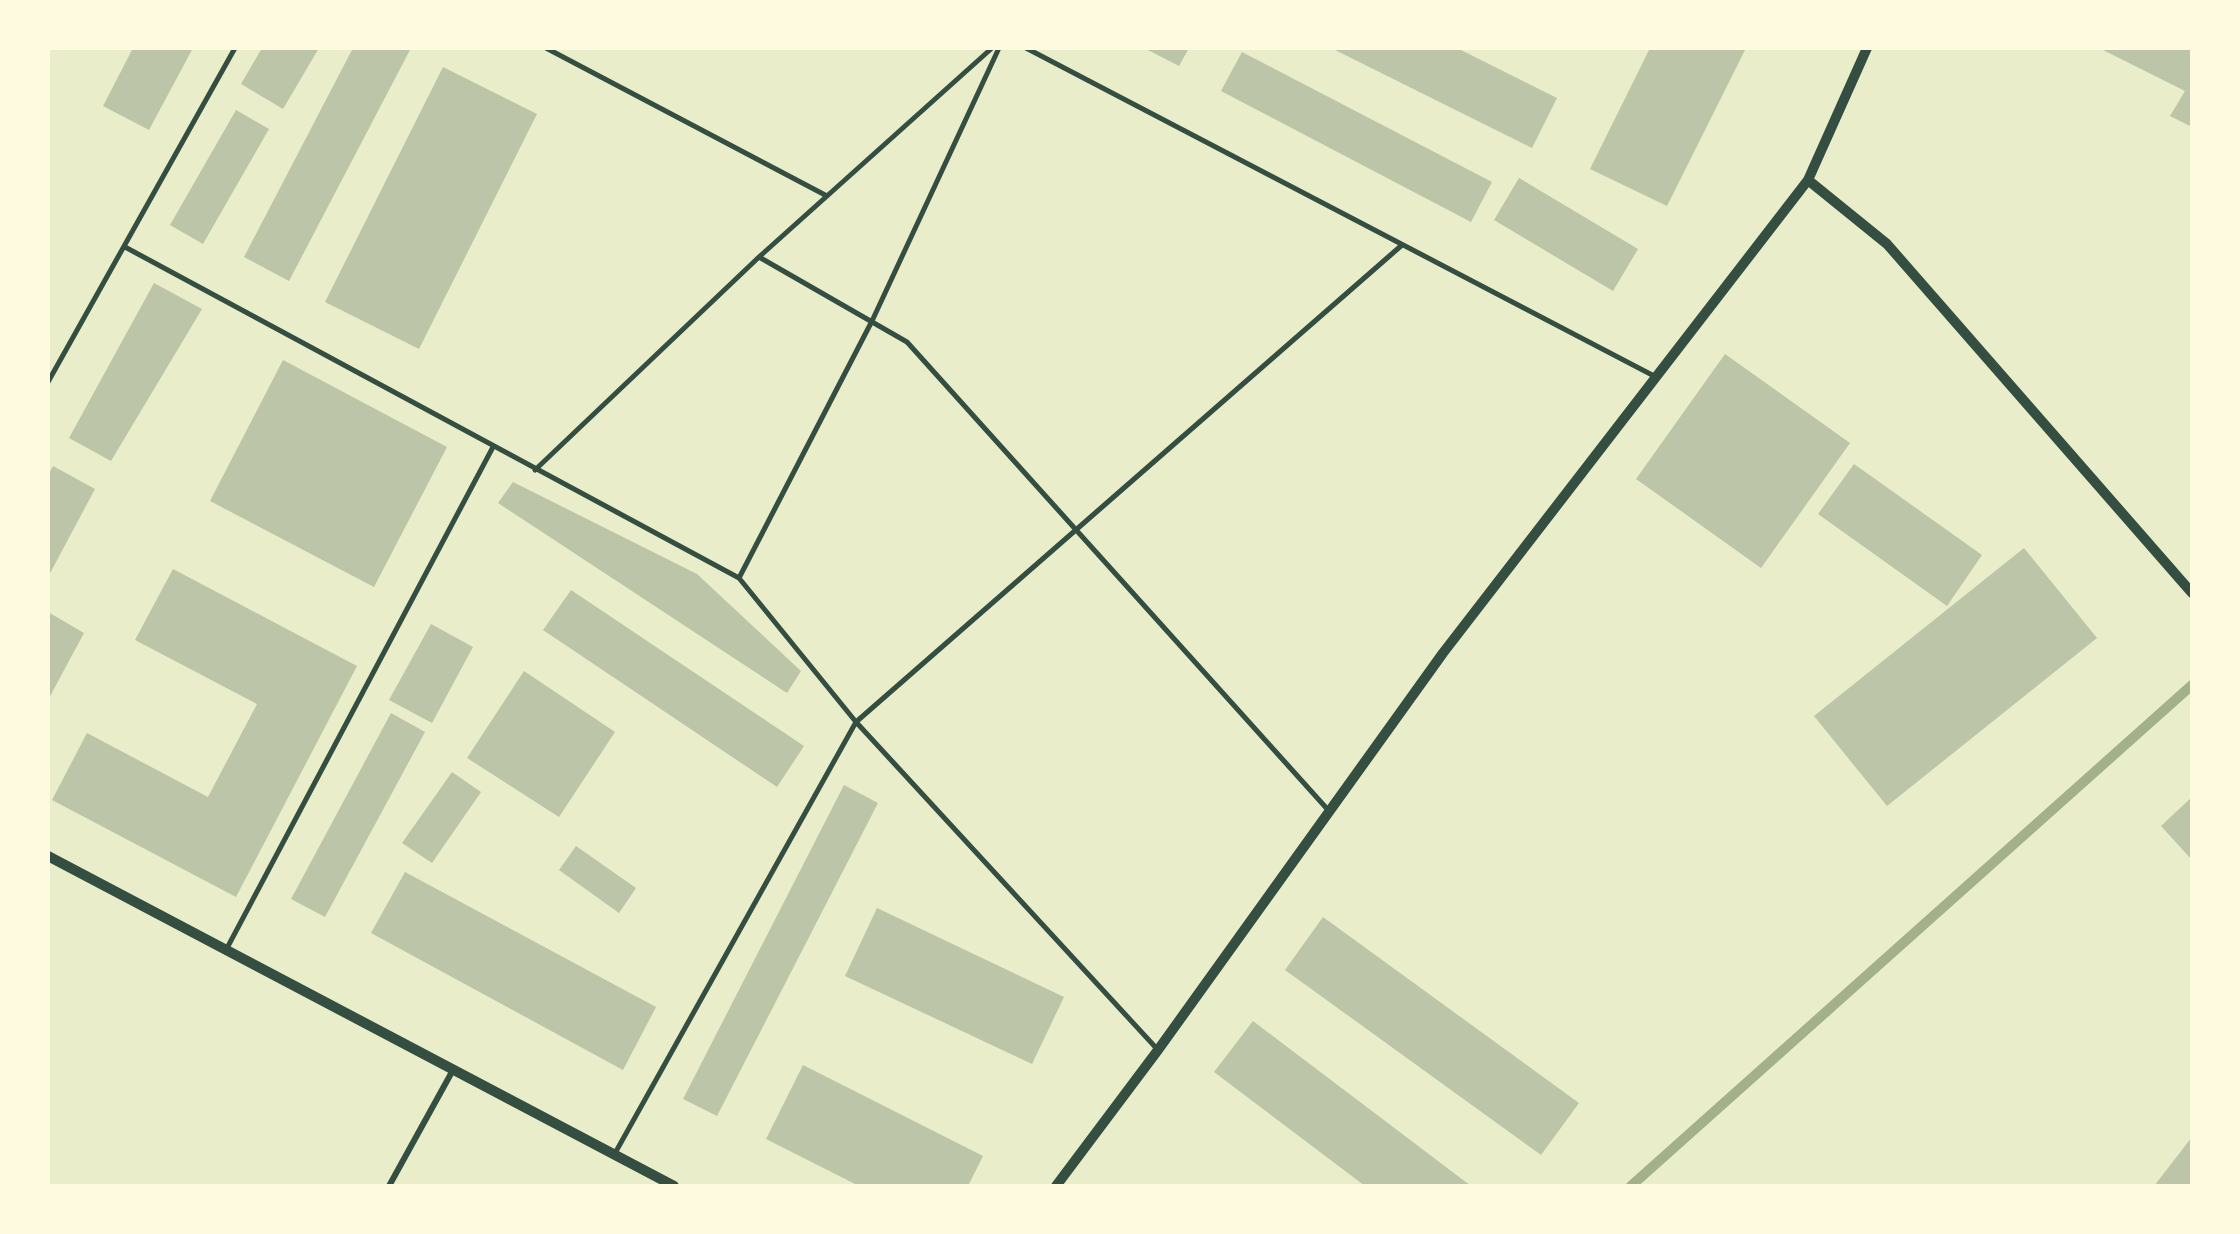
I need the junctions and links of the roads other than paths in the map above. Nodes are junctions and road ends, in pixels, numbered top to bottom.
1 (235, 48) edge
2 (546, 48) edge
3 (992, 48) edge
4 (999, 48) edge
5 (1026, 48) edge
6 (1867, 48) edge
7 (1808, 180) junction
8 (827, 196) junction
9 (1402, 245) junction
10 (125, 247) junction
11 (759, 257) junction
12 (872, 321) junction
13 (1656, 377) junction
14 (48, 382) edge
15 (494, 447) junction
16 (535, 470) junction
17 (1076, 530) junction
18 (739, 578) junction
19 (2192, 593) edge
20 (856, 722) junction
21 (1330, 812) junction
22 (48, 856) edge
23 (226, 950) junction
24 (1158, 1050) junction
25 (453, 1070) junction
26 (614, 1155) junction
27 (389, 1186) edge
28 (674, 1186) edge
29 (1056, 1186) edge

1 - 10 street
2 - 8 street
3 - 8 street
4 - 12 street
5 - 9 street
6 - 7 street
7 - 13 street
7 - 19 street
8 - 11 street
9 - 13 street
9 - 17 street
10 - 14 street
10 - 15 street
11 - 12 street
11 - 16 street
12 - 17 street
12 - 18 street
13 - 21 street
15 - 16 street
15 - 23 street
16 - 18 street
17 - 20 street
17 - 21 street
18 - 20 street
20 - 24 street
20 - 26 street
21 - 24 street
22 - 23 street
23 - 25 street
24 - 29 street
25 - 26 street
25 - 27 street
26 - 28 street

